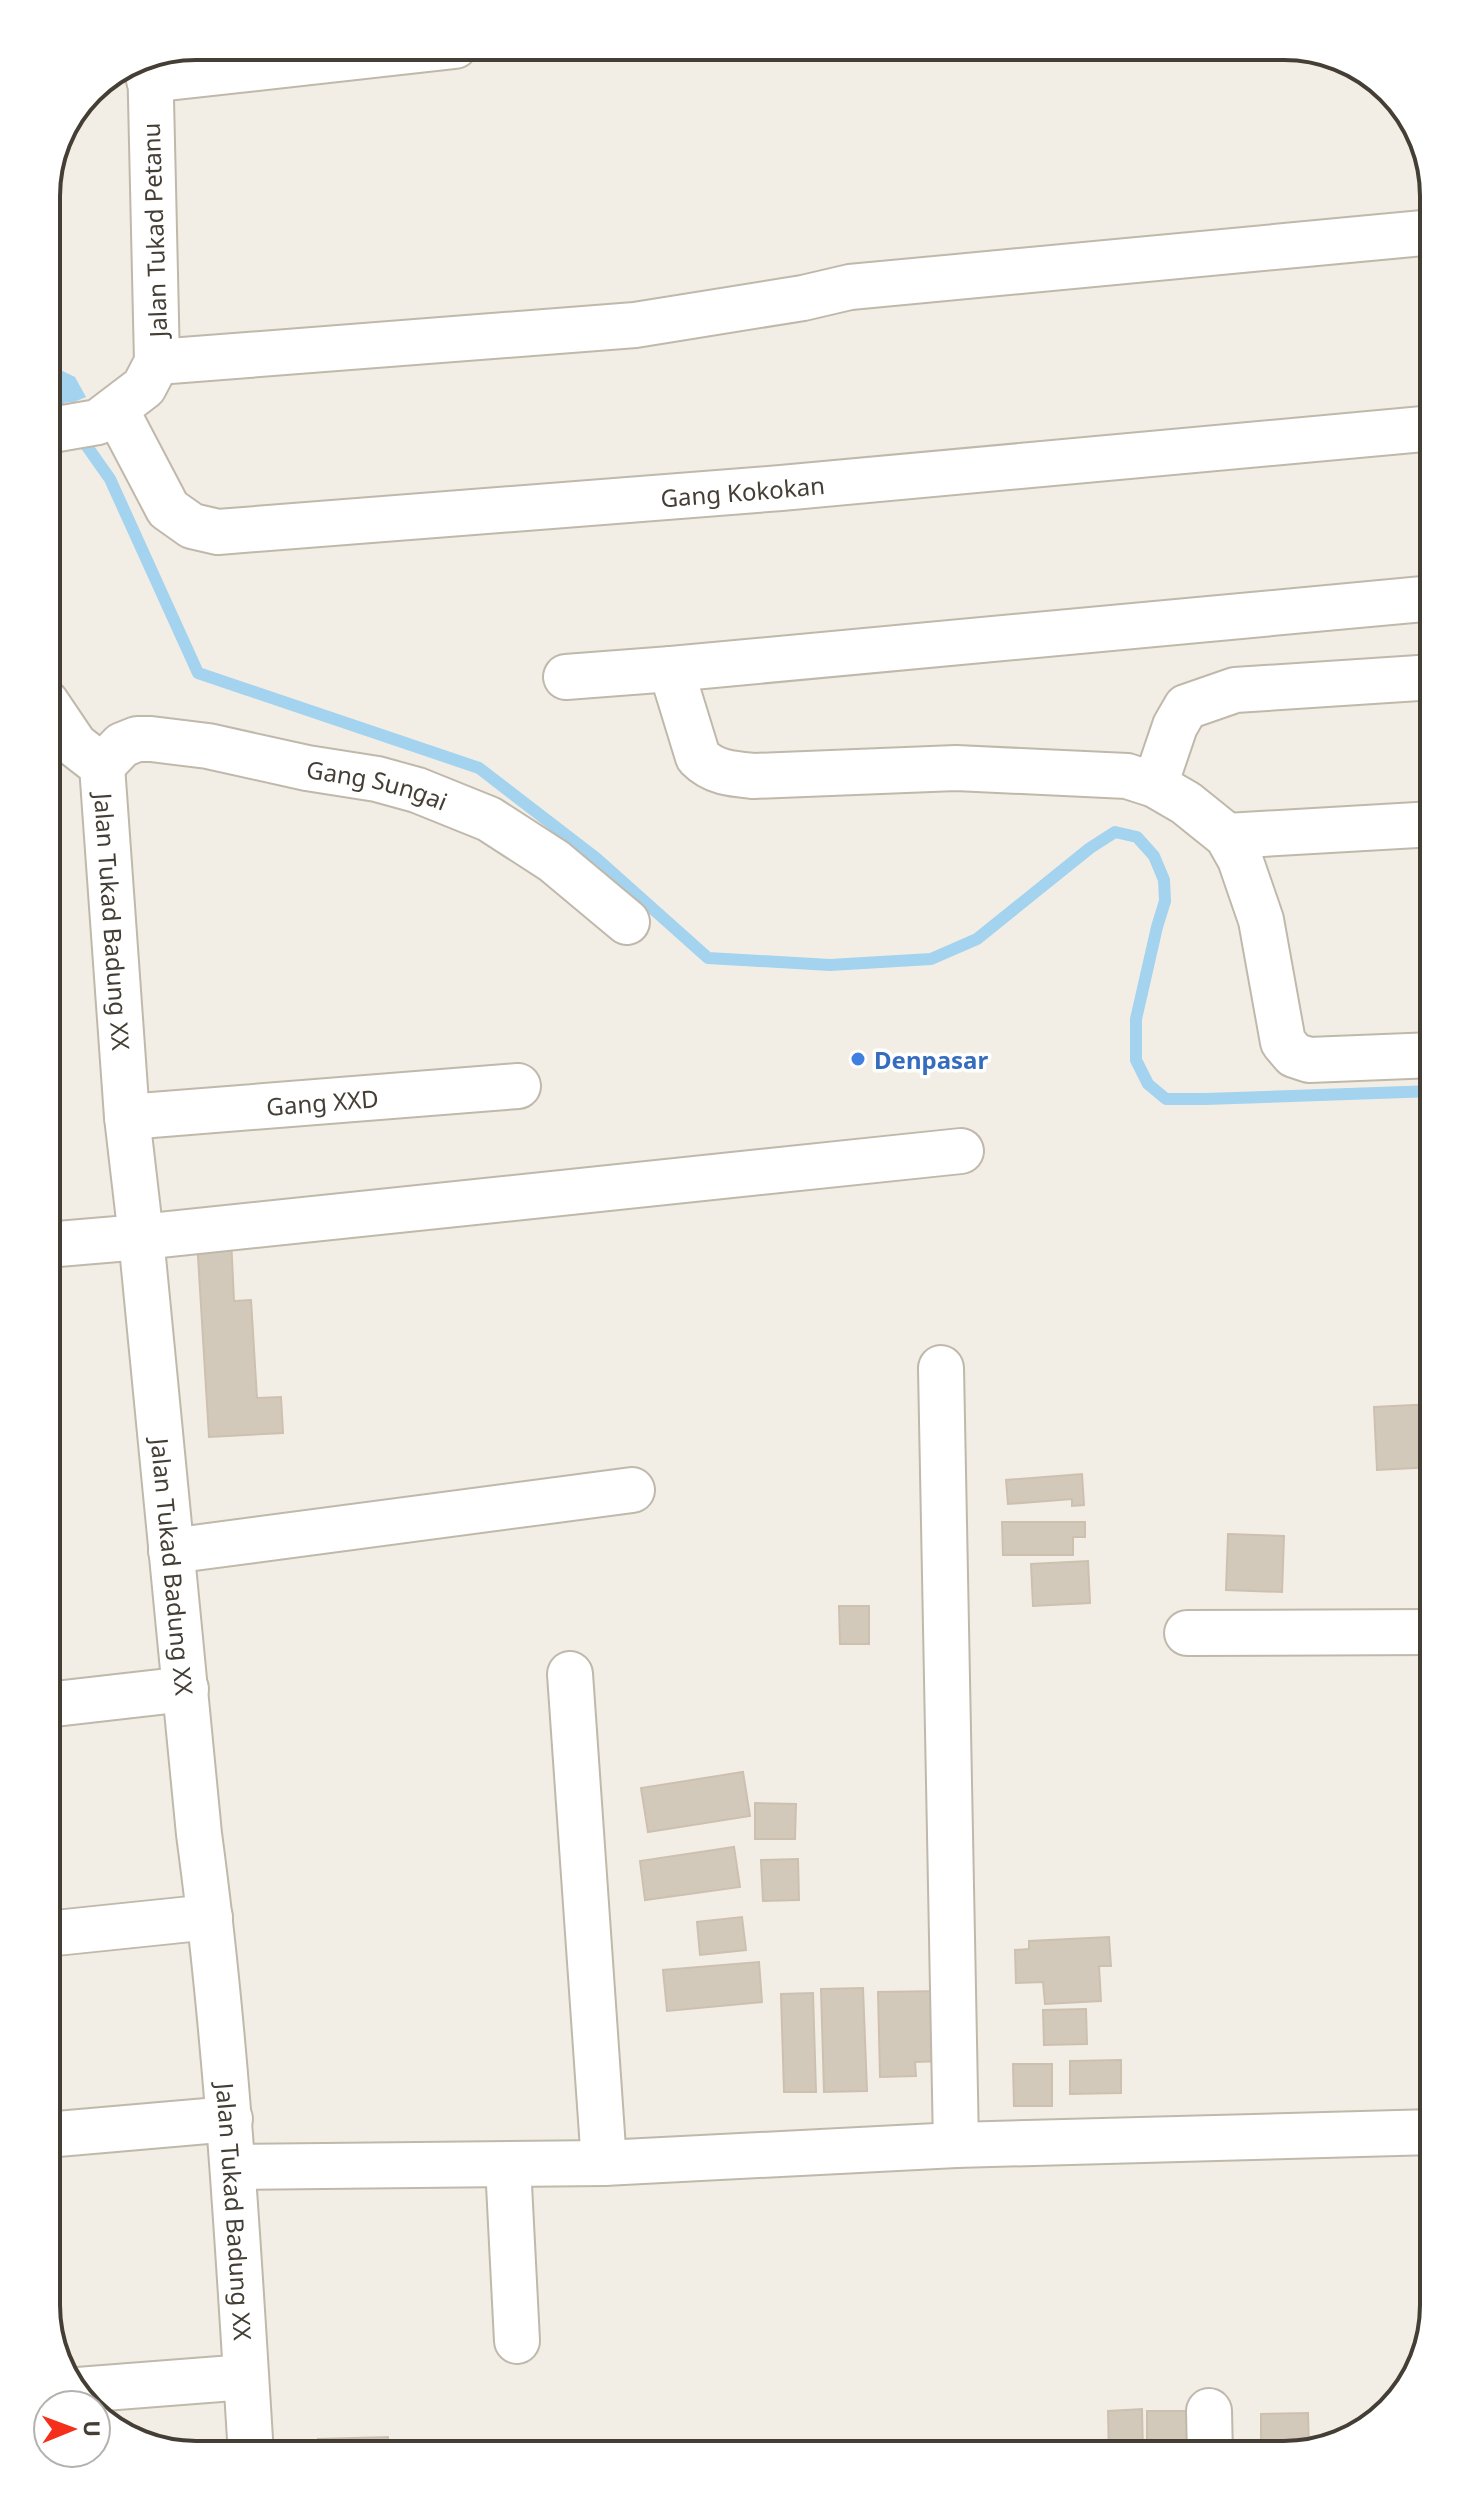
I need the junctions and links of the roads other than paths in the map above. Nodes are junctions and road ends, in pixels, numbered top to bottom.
1 (261, 60) edge
2 (150, 68) edge
3 (152, 68) edge
4 (1420, 233) edge
5 (157, 362) junction
6 (107, 416) junction
7 (60, 428) edge
8 (1420, 429) edge
9 (1420, 599) edge
10 (671, 669) junction
11 (566, 677) dead end
12 (1420, 678) edge
13 (60, 723) edge
14 (102, 766) junction
15 (1155, 785) junction
16 (1420, 825) edge
17 (1227, 836) junction
18 (627, 922) dead end
19 (1420, 1056) edge
20 (518, 1086) dead end
21 (127, 1117) junction
22 (961, 1151) dead end
23 (141, 1237) junction
24 (60, 1244) edge
25 (941, 1368) dead end
26 (632, 1490) dead end
27 (171, 1551) junction
28 (1420, 1632) edge
29 (1187, 1633) dead end
30 (570, 1674) dead end
31 (186, 1689) junction
32 (60, 1703) edge
33 (210, 1917) junction
34 (60, 1933) edge
35 (230, 2119) junction
36 (1420, 2132) edge
37 (60, 2134) edge
38 (956, 2145) junction
39 (604, 2163) junction
40 (508, 2165) junction
41 (233, 2167) junction
42 (517, 2341) dead end
43 (246, 2377) junction
44 (91, 2389) edge
45 (1209, 2411) dead end
46 (250, 2441) edge
47 (1210, 2441) edge

1 - 3 street
2 - 5 street, Jalan Tukad Petanu
4 - 5 street
5 - 6 street, Jalan Tukad Petanu
6 - 7 street
6 - 8 street, Gang Kokokan
9 - 10 street
10 - 11 street
10 - 15 street
12 - 15 street
13 - 14 street, Jalan Tukad Badung XX
14 - 18 street, Gang Sungai
14 - 21 street, Jalan Tukad Badung XX
15 - 17 street
16 - 17 street
17 - 19 street
20 - 21 street, Gang XXD
21 - 23 street, Jalan Tukad Badung XX
22 - 23 street
23 - 24 street
23 - 27 street, Jalan Tukad Badung XX
25 - 38 street
26 - 27 street
27 - 31 street, Jalan Tukad Badung XX
28 - 29 street
30 - 39 street
31 - 32 street
31 - 33 street, Jalan Tukad Badung XX
33 - 34 street
33 - 35 street, Jalan Tukad Badung XX
35 - 37 street
35 - 41 street, Jalan Tukad Badung XX
36 - 38 street
38 - 39 street
39 - 40 street
40 - 41 street
40 - 42 street
41 - 43 street, Jalan Tukad Badung XX
43 - 44 street
43 - 46 street, Jalan Tukad Badung XX
45 - 47 street

